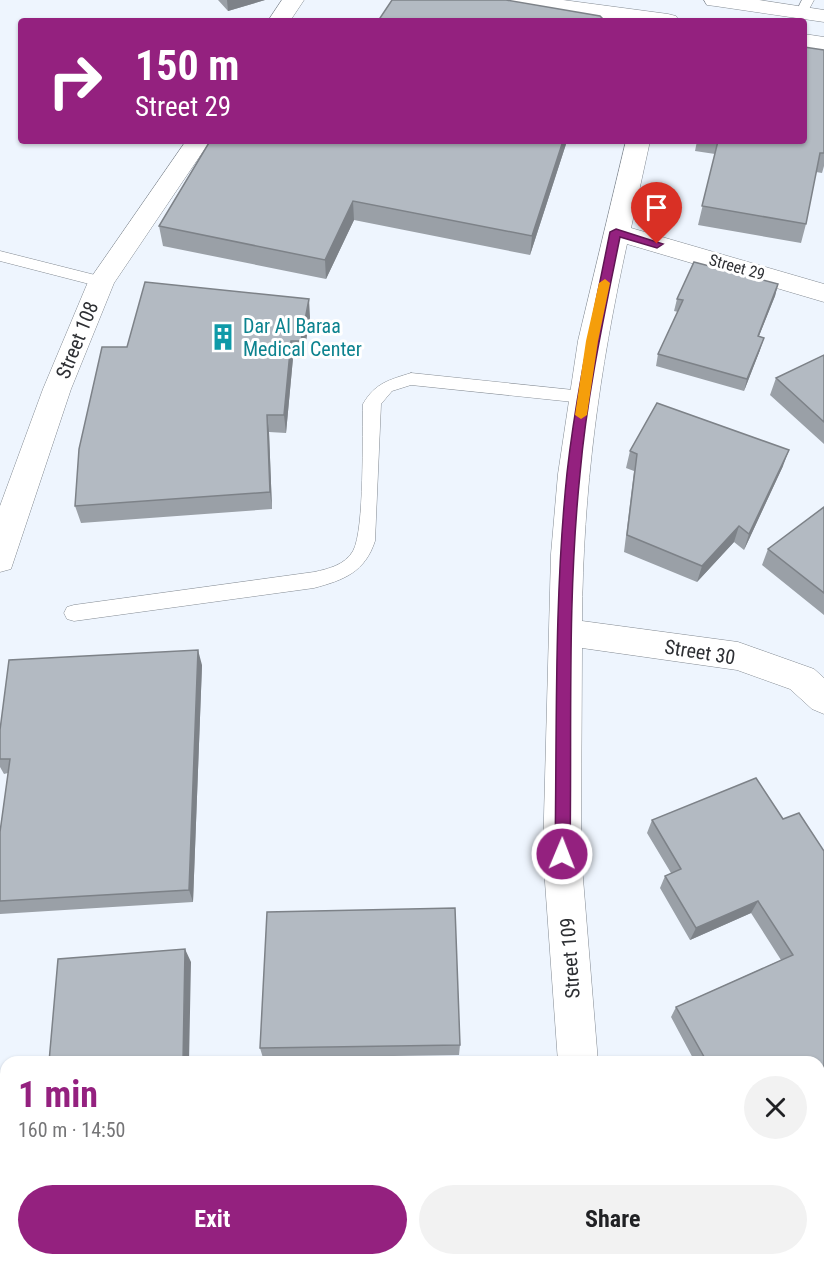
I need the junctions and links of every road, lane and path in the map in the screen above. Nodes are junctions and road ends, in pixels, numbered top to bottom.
1 (292, 0) edge
2 (517, 0) edge
3 (715, 0) edge
4 (805, 6) edge
5 (824, 16) edge
6 (281, 18) edge
7 (646, 18) edge
8 (807, 41) edge
9 (824, 44) edge
10 (196, 144) edge
11 (637, 144) edge
12 (616, 232) junction
13 (0, 256) edge
14 (101, 282) junction
15 (824, 293) edge
16 (583, 397) junction
17 (4, 526) edge
18 (0, 560) edge
19 (74, 613) dead end
20 (567, 632) junction
21 (824, 699) edge
22 (578, 1056) edge

1 - 6 street
2 - 7 street
3 - 4 street
4 - 5 street
8 - 9 street
10 - 14 street, Street 108
11 - 12 street, Street 109
12 - 15 street, Street 29
12 - 16 street, Street 109
13 - 14 lane
14 - 17 street, Street 108
16 - 19 lane
16 - 20 street, Street 109
17 - 18 street, Street 108
20 - 21 street, Street 30
20 - 22 street, Street 109

